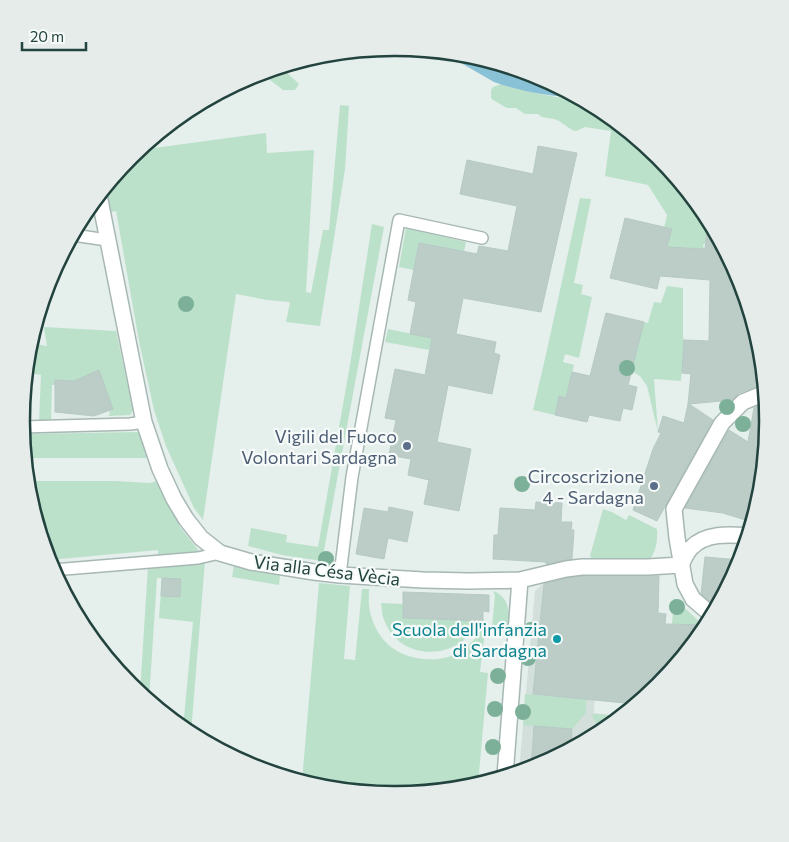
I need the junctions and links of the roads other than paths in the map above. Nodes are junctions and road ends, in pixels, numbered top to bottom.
1 (101, 205) edge
2 (81, 236) edge
3 (482, 238) dead end
4 (107, 240) junction
5 (758, 396) edge
6 (144, 422) junction
7 (30, 427) edge
8 (741, 536) edge
9 (220, 553) junction
10 (681, 565) junction
11 (62, 569) edge
12 (340, 575) junction
13 (520, 580) junction
14 (706, 610) edge
15 (505, 768) edge

1 - 4 street, Via alla Césa Vècia
2 - 4 lane
3 - 12 lane
4 - 6 street, Via alla Césa Vècia
5 - 10 street
6 - 7 lane
6 - 9 street, Via alla Césa Vècia
8 - 10 street
9 - 11 lane
9 - 12 street, Via alla Césa Vècia
10 - 13 street, Via alla Césa Vècia
10 - 14 street
12 - 13 street, Via alla Césa Vècia
13 - 15 street

